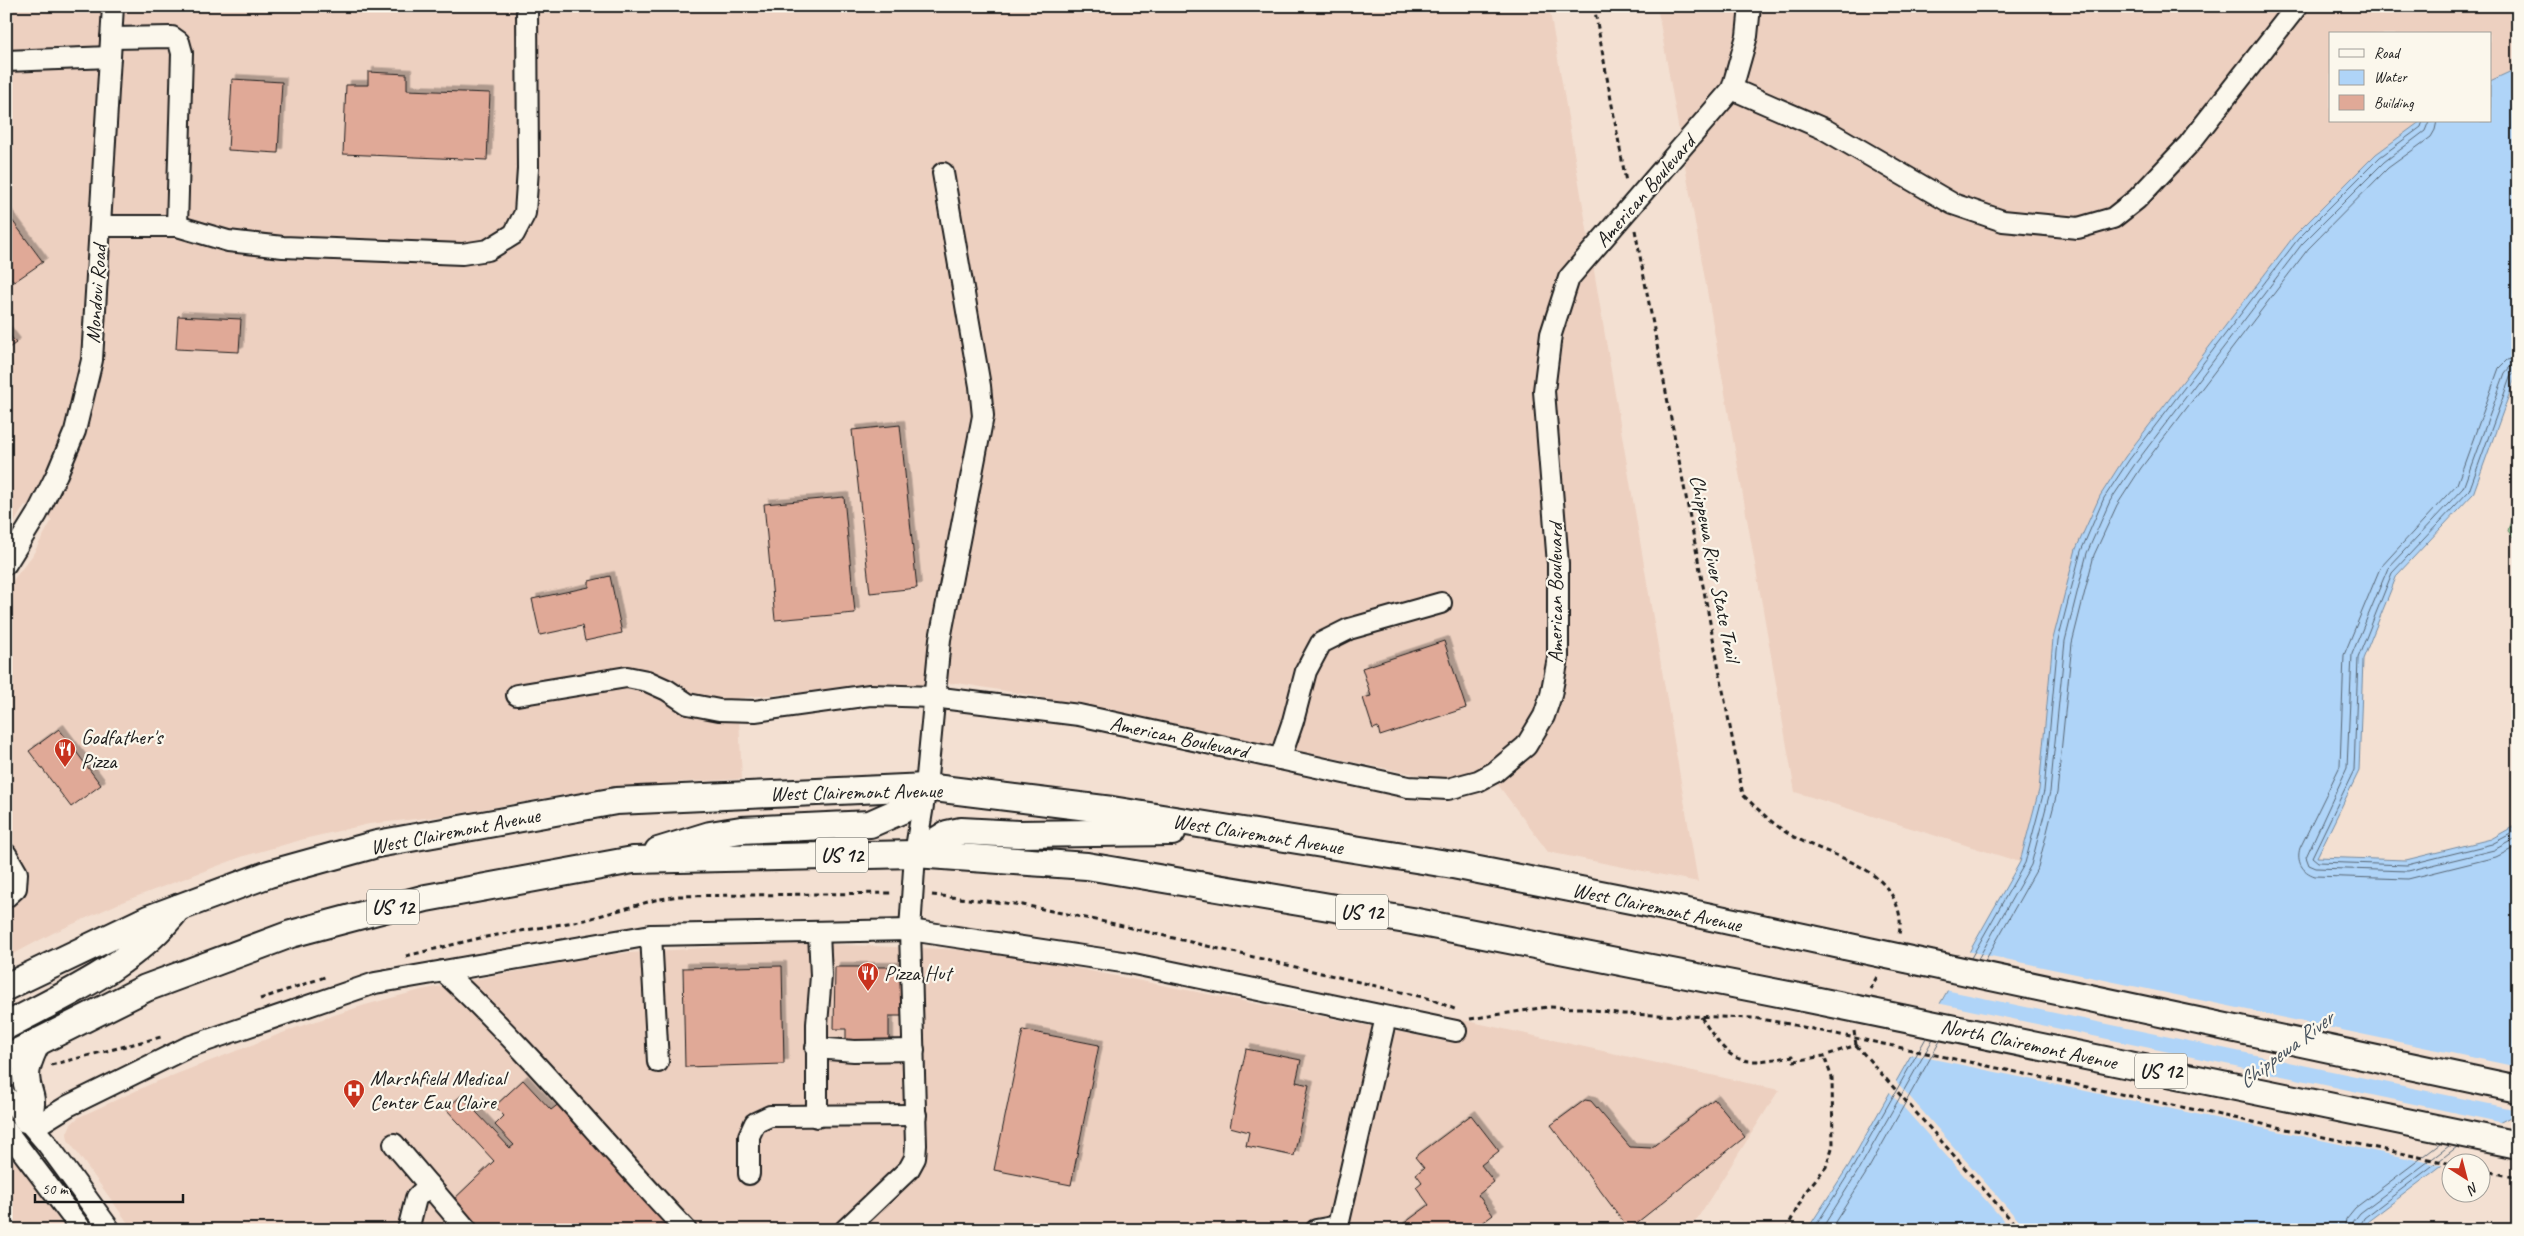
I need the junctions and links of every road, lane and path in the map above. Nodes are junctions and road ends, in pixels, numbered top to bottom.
1 (113, 6) edge
2 (528, 6) edge
3 (1594, 6) edge
4 (1750, 6) edge
5 (2297, 6) edge
6 (111, 47) junction
7 (6, 61) edge
8 (1732, 89) junction
9 (943, 173) dead end
10 (1631, 209) junction
11 (101, 226) junction
12 (176, 226) junction
13 (6, 564) edge
14 (1441, 603) dead end
15 (517, 695) dead end
16 (933, 697) junction
17 (1280, 759) junction
18 (926, 787) junction
19 (1238, 831) junction
20 (6, 854) edge
21 (915, 854) junction
22 (633, 860) junction
23 (6, 897) edge
24 (179, 907) junction
25 (910, 930) junction
26 (819, 933) junction
27 (651, 935) junction
28 (1897, 941) dead end
29 (443, 971) junction
30 (1880, 971) dead end
31 (6, 987) edge
32 (1866, 994) dead end
33 (1701, 1016) junction
34 (1386, 1017) junction
35 (1853, 1023) dead end
36 (1462, 1025) joint
37 (6, 1026) edge
38 (37, 1042) junction
39 (1856, 1045) junction
40 (816, 1048) junction
41 (914, 1050) junction
42 (1824, 1056) junction
43 (6, 1058) edge
44 (658, 1062) dead end
45 (2518, 1089) edge
46 (6, 1096) edge
47 (916, 1115) junction
48 (816, 1117) junction
49 (17, 1131) edge
50 (394, 1144) dead end
51 (2518, 1145) edge
52 (2442, 1162) edge
53 (2492, 1172) edge
54 (748, 1174) dead end
55 (2518, 1178) edge
56 (429, 1185) junction
57 (1337, 1228) edge
58 (82, 1230) edge
59 (110, 1230) edge
60 (408, 1230) edge
61 (467, 1230) edge
62 (686, 1230) edge
63 (845, 1230) edge
64 (1316, 1230) edge
65 (1786, 1230) edge
66 (2020, 1230) edge

1 - 6 street, Mondovi Road
2 - 12 street
3 - 10 path, Chippewa River State Trail
4 - 8 street, American Boulevard
5 - 8 street
6 - 7 street
6 - 11 street, Mondovi Road
6 - 12 street
8 - 10 street, American Boulevard
9 - 16 street
10 - 17 street, American Boulevard
10 - 28 path, Chippewa River State Trail
11 - 12 street
11 - 13 street, Mondovi Road
14 - 17 street
15 - 16 street, American Boulevard
16 - 17 street, American Boulevard
16 - 18 street
18 - 19 main road, West Clairemont Avenue
18 - 21 street
18 - 22 main road
18 - 24 main road, West Clairemont Avenue
19 - 21 main road
19 - 45 main road, West Clairemont Avenue, bridge
20 - 23 street
21 - 22 main road, US 12
21 - 25 street
21 - 51 main road, North Clairemont Avenue / US 12, bridge
22 - 38 main road, US 12
24 - 31 main road, West Clairemont Avenue
24 - 37 main road
25 - 26 street
25 - 34 street
25 - 41 street
26 - 27 street
26 - 40 street
27 - 29 street
27 - 44 street
29 - 49 street
29 - 62 street
30 - 32 path
33 - 36 path
33 - 42 path
33 - 52 path, bridge
34 - 36 street
34 - 57 street
35 - 39 path
38 - 43 main road, US 12
38 - 49 main road
39 - 42 path
39 - 66 path
40 - 41 street
40 - 48 street
41 - 47 street
42 - 65 path
46 - 49 street
47 - 48 street
47 - 63 street
48 - 54 street
49 - 58 street
49 - 59 street
50 - 56 street
53 - 55 path
56 - 60 street
56 - 61 street
57 - 64 street

